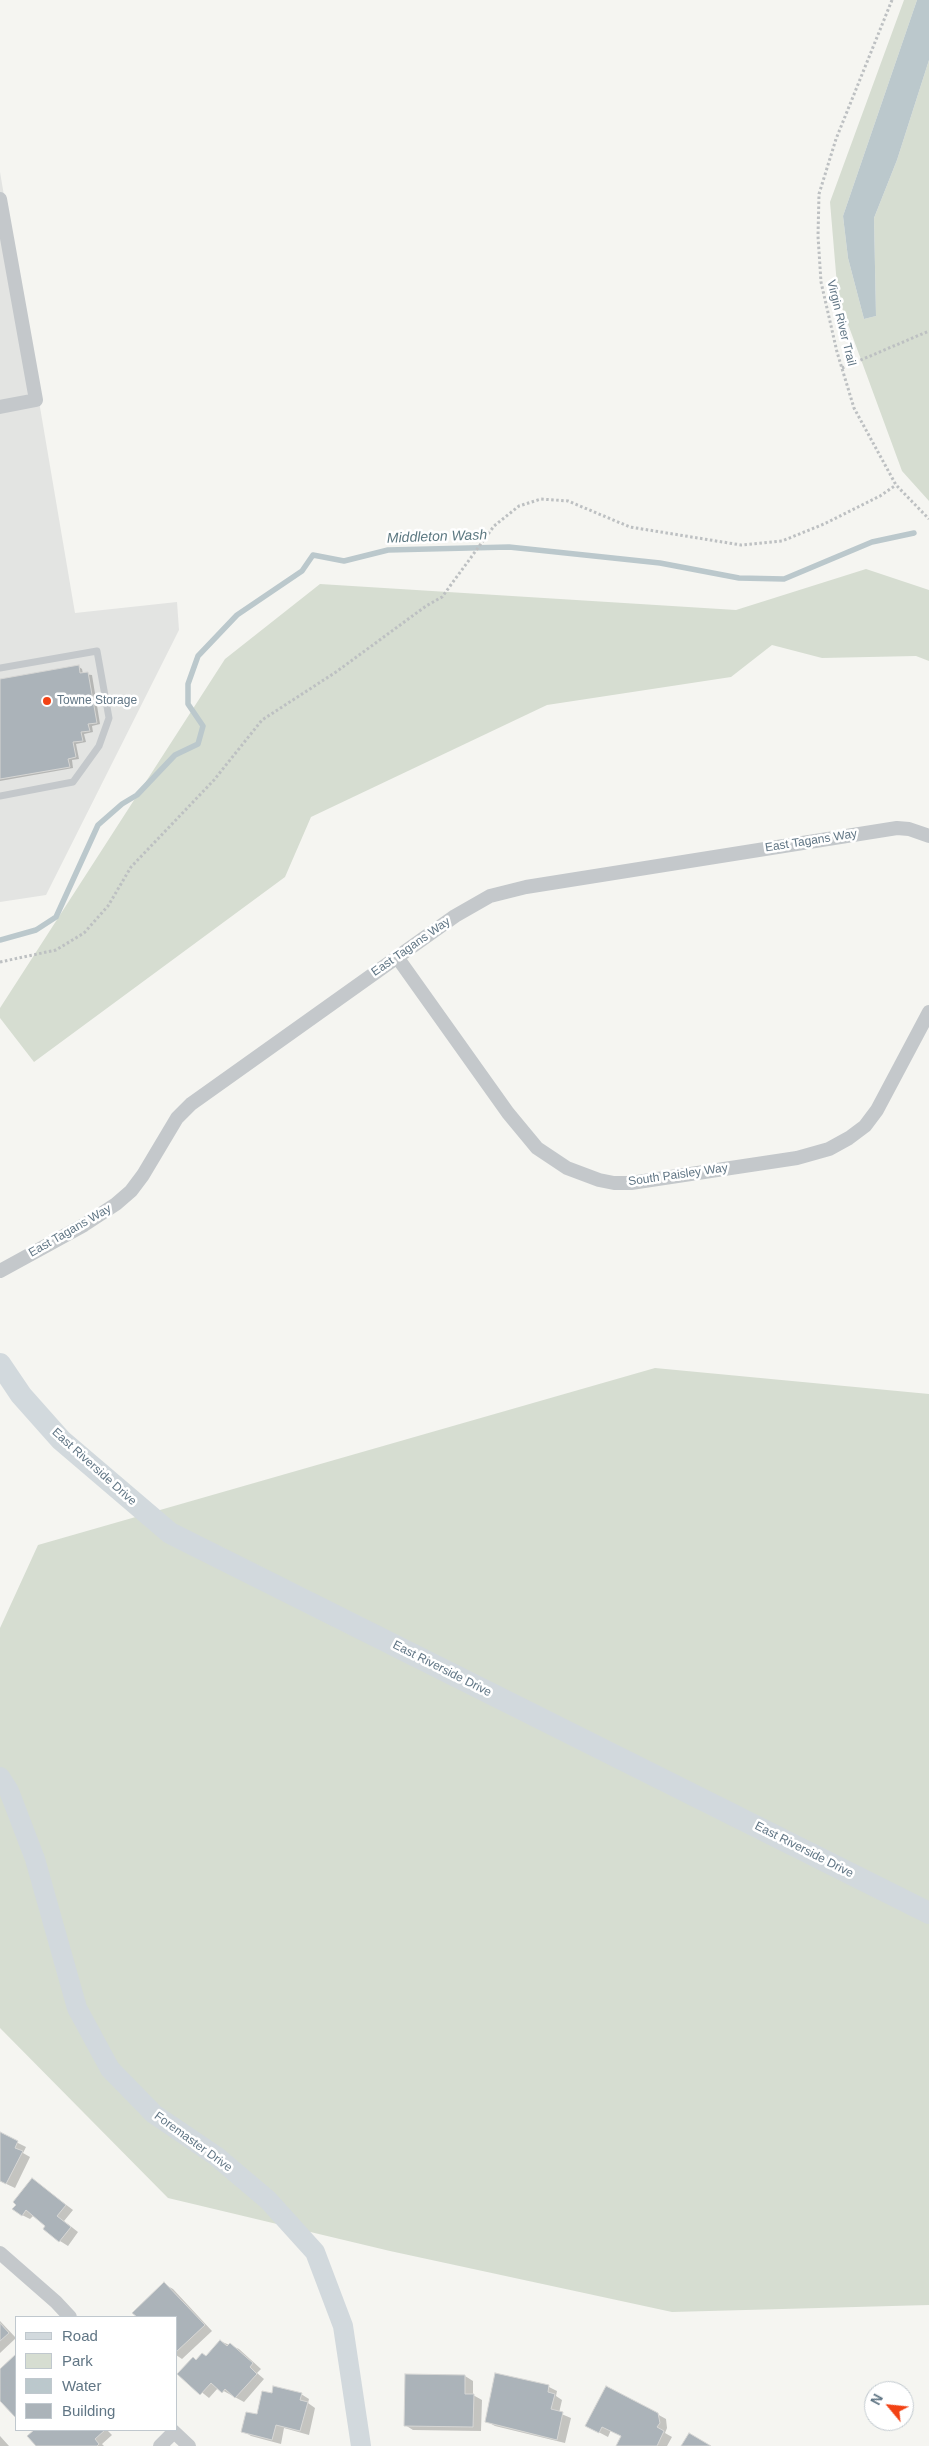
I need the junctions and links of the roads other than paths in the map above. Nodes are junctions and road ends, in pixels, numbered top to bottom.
1 (0, 199) edge
2 (0, 406) edge
3 (0, 668) edge
4 (0, 796) edge
5 (924, 834) edge
6 (397, 957) junction
7 (929, 1012) edge
8 (0, 1271) edge
9 (0, 1364) edge
10 (0, 1777) edge
11 (929, 1913) edge
12 (0, 2253) edge
13 (69, 2316) edge
14 (173, 2431) edge
15 (160, 2446) edge
16 (189, 2446) edge
17 (361, 2446) edge

1 - 2 street
3 - 4 lane
5 - 6 street, East Tagans Way
6 - 7 street, South Paisley Way
6 - 8 street, East Tagans Way
9 - 11 main road, East Riverside Drive
10 - 17 main road, Foremaster Drive
12 - 13 street
14 - 15 street
14 - 16 street

